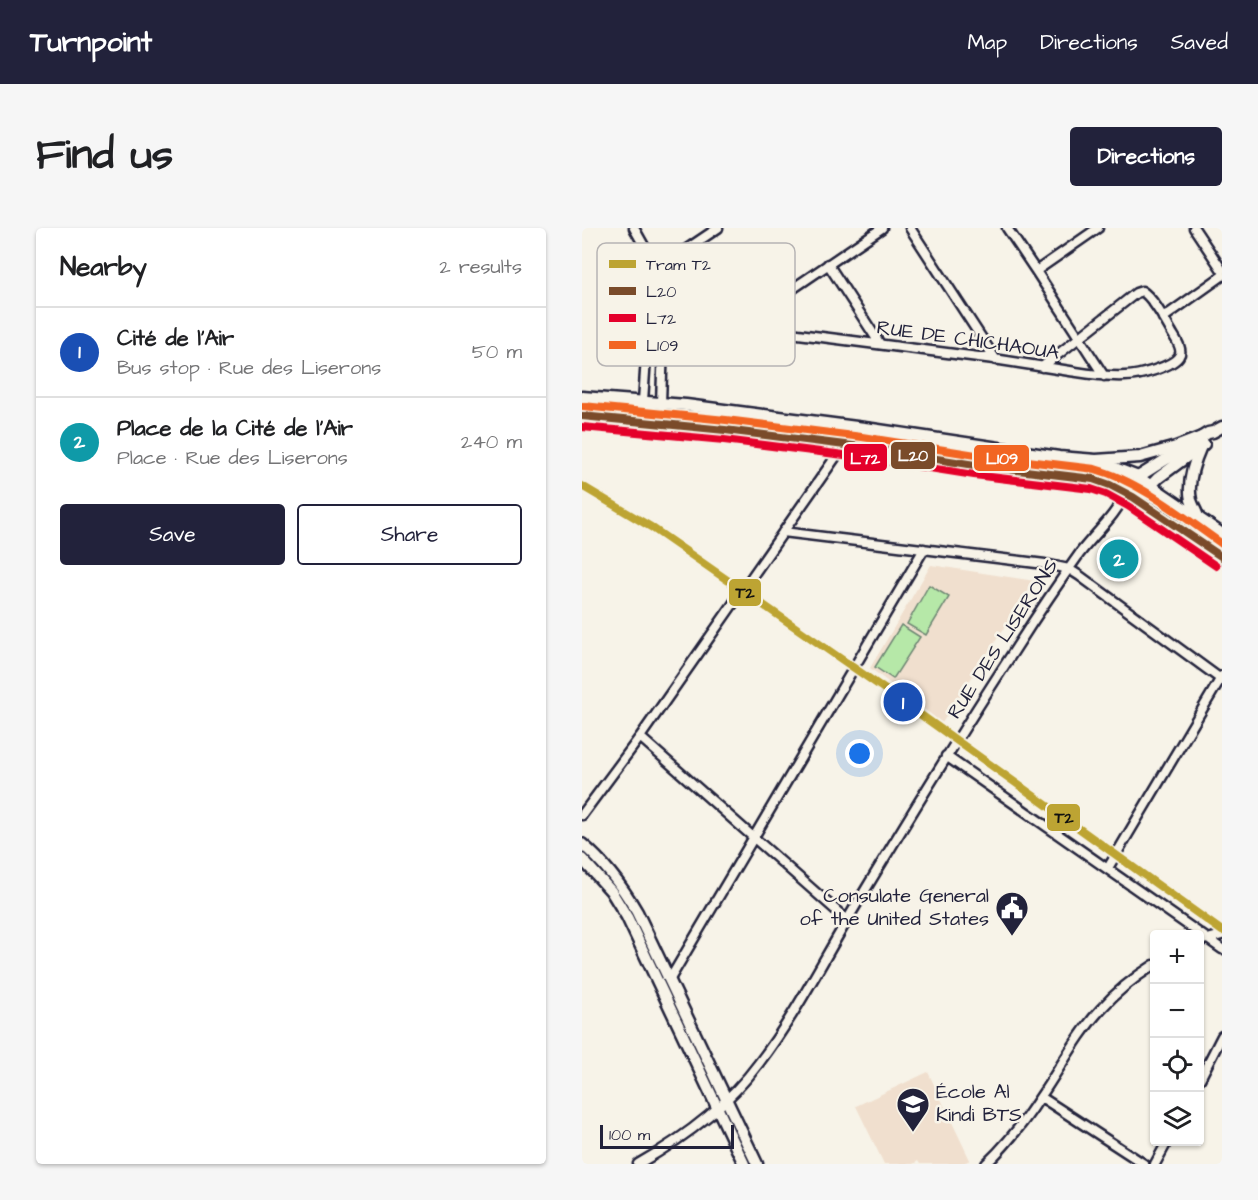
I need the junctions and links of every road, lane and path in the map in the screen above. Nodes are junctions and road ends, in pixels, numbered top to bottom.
1 (634, 228) edge
2 (718, 228) edge
3 (882, 228) edge
4 (910, 228) edge
5 (1007, 228) edge
6 (1097, 228) edge
7 (1194, 228) edge
8 (642, 243) edge
9 (696, 243) edge
10 (828, 264) junction
11 (1036, 270) junction
12 (1222, 270) edge
13 (1222, 276) edge
14 (795, 287) edge
15 (1163, 318) junction
16 (795, 333) edge
17 (1080, 338) junction
18 (880, 344) junction
19 (996, 360) junction
20 (645, 366) edge
21 (662, 366) edge
22 (1042, 367) junction
23 (1104, 376) junction
24 (582, 397) edge
25 (643, 401) junction
26 (661, 403) junction
27 (582, 416) edge
28 (1218, 429) edge
29 (1202, 442) junction
30 (844, 445) junction
31 (1096, 460) junction
32 (1138, 477) junction
33 (1151, 486) junction
34 (1126, 492) junction
35 (1138, 499) junction
36 (1120, 506) junction
37 (1199, 519) junction
38 (783, 532) junction
39 (1222, 534) edge
40 (924, 549) junction
41 (1222, 557) edge
42 (1069, 569) junction
43 (1222, 678) edge
44 (640, 737) junction
45 (946, 756) junction
46 (582, 815) edge
47 (754, 837) junction
48 (582, 844) edge
49 (582, 859) edge
50 (1108, 868) junction
51 (847, 920) junction
52 (1190, 930) edge
53 (1222, 935) edge
54 (1204, 940) edge
55 (1204, 940) edge
56 (1222, 949) edge
57 (1150, 969) edge
58 (670, 980) junction
59 (1222, 1036) edge
60 (1204, 1071) edge
61 (1041, 1097) junction
62 (727, 1100) junction
63 (718, 1108) junction
64 (1165, 1146) edge
65 (648, 1161) edge
66 (638, 1164) edge
67 (744, 1164) edge
68 (757, 1164) edge
69 (986, 1164) edge
70 (1144, 1164) edge
71 (1155, 1164) edge

1 - 8 street
2 - 9 street
3 - 10 street
4 - 19 street
5 - 11 street
6 - 11 street
7 - 12 street
10 - 14 street, RUE DE CHICHAOUA
10 - 18 street
11 - 17 street
13 - 15 street
15 - 17 street
15 - 23 street, RUE DE CHICHAOUA
16 - 18 street, RUE DE CHICHAOUA
17 - 22 street
17 - 23 street
18 - 19 street, RUE DE CHICHAOUA
19 - 22 street, RUE DE CHICHAOUA
20 - 25 street
21 - 26 street
22 - 23 street, RUE DE CHICHAOUA
24 - 25 main road
25 - 26 main road
26 - 31 main road
27 - 30 main road
28 - 29 main road
29 - 31 main road
29 - 32 main road
29 - 33 main road
29 - 37 main road
30 - 34 main road
30 - 38 street
31 - 32 main road
32 - 33 main road
32 - 34 main road
33 - 35 main road
33 - 37 main road
34 - 35 main road
34 - 36 street, RUE DES LISERONS
35 - 36 street, RUE DES LISERONS
35 - 41 main road
36 - 42 street, RUE DES LISERONS
37 - 39 main road
38 - 40 street
38 - 44 street
40 - 42 street
40 - 47 street
42 - 43 street
42 - 45 street, RUE DES LISERONS
43 - 50 street
44 - 46 street
44 - 47 street
45 - 50 street
45 - 51 street, RUE DES LISERONS
47 - 51 street
47 - 58 street
48 - 58 main road
49 - 63 main road
50 - 52 street
51 - 62 street, RUE DES LISERONS
53 - 54 street
55 - 56 street
57 - 61 street
58 - 62 main road
59 - 60 street
61 - 69 street
61 - 70 street
62 - 63 street, RUE DES LISERONS
62 - 68 main road
63 - 65 street, RUE DES LISERONS
63 - 67 main road
64 - 71 street
65 - 66 street, RUE DES LISERONS

